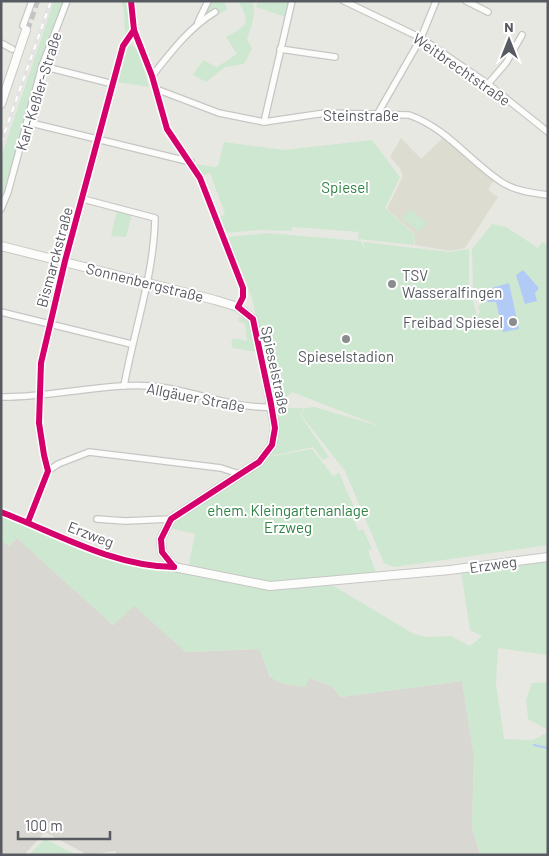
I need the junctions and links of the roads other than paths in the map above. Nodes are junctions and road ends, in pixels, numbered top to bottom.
1 (32, 1) edge
2 (67, 1) edge
3 (131, 1) edge
4 (208, 1) edge
5 (292, 1) edge
6 (344, 1) edge
7 (436, 1) edge
8 (466, 1) edge
9 (215, 12) dead end
10 (488, 12) dead end
11 (198, 22) junction
12 (25, 28) joint
13 (134, 30) junction
14 (522, 35) dead end
15 (421, 38) junction
16 (1, 43) edge
17 (12, 49) dead end
18 (280, 49) junction
19 (335, 57) dead end
20 (42, 66) junction
21 (152, 76) junction
22 (113, 84) junction
23 (488, 84) junction
24 (156, 89) junction
25 (1, 104) edge
26 (378, 113) junction
27 (27, 122) junction
28 (264, 122) junction
29 (548, 132) edge
30 (99, 140) junction
31 (191, 162) junction
32 (548, 195) edge
33 (83, 199) junction
34 (1, 209) edge
35 (1, 246) edge
36 (65, 261) junction
37 (148, 283) junction
38 (238, 307) junction
39 (1, 312) edge
40 (49, 324) junction
41 (131, 344) junction
42 (124, 386) junction
43 (38, 396) junction
44 (1, 397) edge
45 (272, 407) junction
46 (48, 471) junction
47 (242, 475) junction
48 (1, 512) edge
49 (97, 519) dead end
50 (171, 519) junction
51 (28, 522) junction
52 (548, 557) edge
53 (174, 567) junction

1 - 12 street
2 - 20 street, Karl-Keßler-Straße
3 - 13 street
4 - 11 street
5 - 18 street
6 - 15 street, Weitbrechtstraße
7 - 15 street
8 - 10 street
9 - 11 street
11 - 21 street
12 - 25 street
13 - 21 street
13 - 22 street, Bismarckstraße
14 - 23 street
15 - 23 street, Weitbrechtstraße
15 - 26 street
16 - 17 street
18 - 19 street
18 - 28 street
20 - 22 street
20 - 27 street, Karl-Keßler-Straße
21 - 24 street
22 - 30 street, Bismarckstraße
23 - 29 street, Weitbrechtstraße
24 - 28 street, Steinstraße
24 - 31 street
26 - 28 street, Steinstraße
26 - 32 street, Steinstraße
27 - 30 street
27 - 34 street, Karl-Keßler-Straße
30 - 31 street
30 - 33 street, Bismarckstraße
31 - 38 street
33 - 36 street, Bismarckstraße
33 - 37 street
35 - 36 street, Sonnenbergstraße
36 - 37 street, Sonnenbergstraße
36 - 40 street, Bismarckstraße
37 - 38 street, Sonnenbergstraße
37 - 41 street
38 - 45 street, Spieselstraße
39 - 40 street
40 - 41 street
40 - 43 street, Bismarckstraße
41 - 42 street
42 - 43 street, Allgäuer Straße
42 - 45 street, Allgäuer Straße
43 - 44 street, Allgäuer Straße
43 - 46 street, Bismarckstraße
45 - 47 street, Spieselstraße
46 - 47 street
46 - 51 street
47 - 50 street, Spieselstraße
48 - 51 street, Erzweg
49 - 50 street
50 - 53 street
51 - 53 street, Erzweg
52 - 53 street, Erzweg

